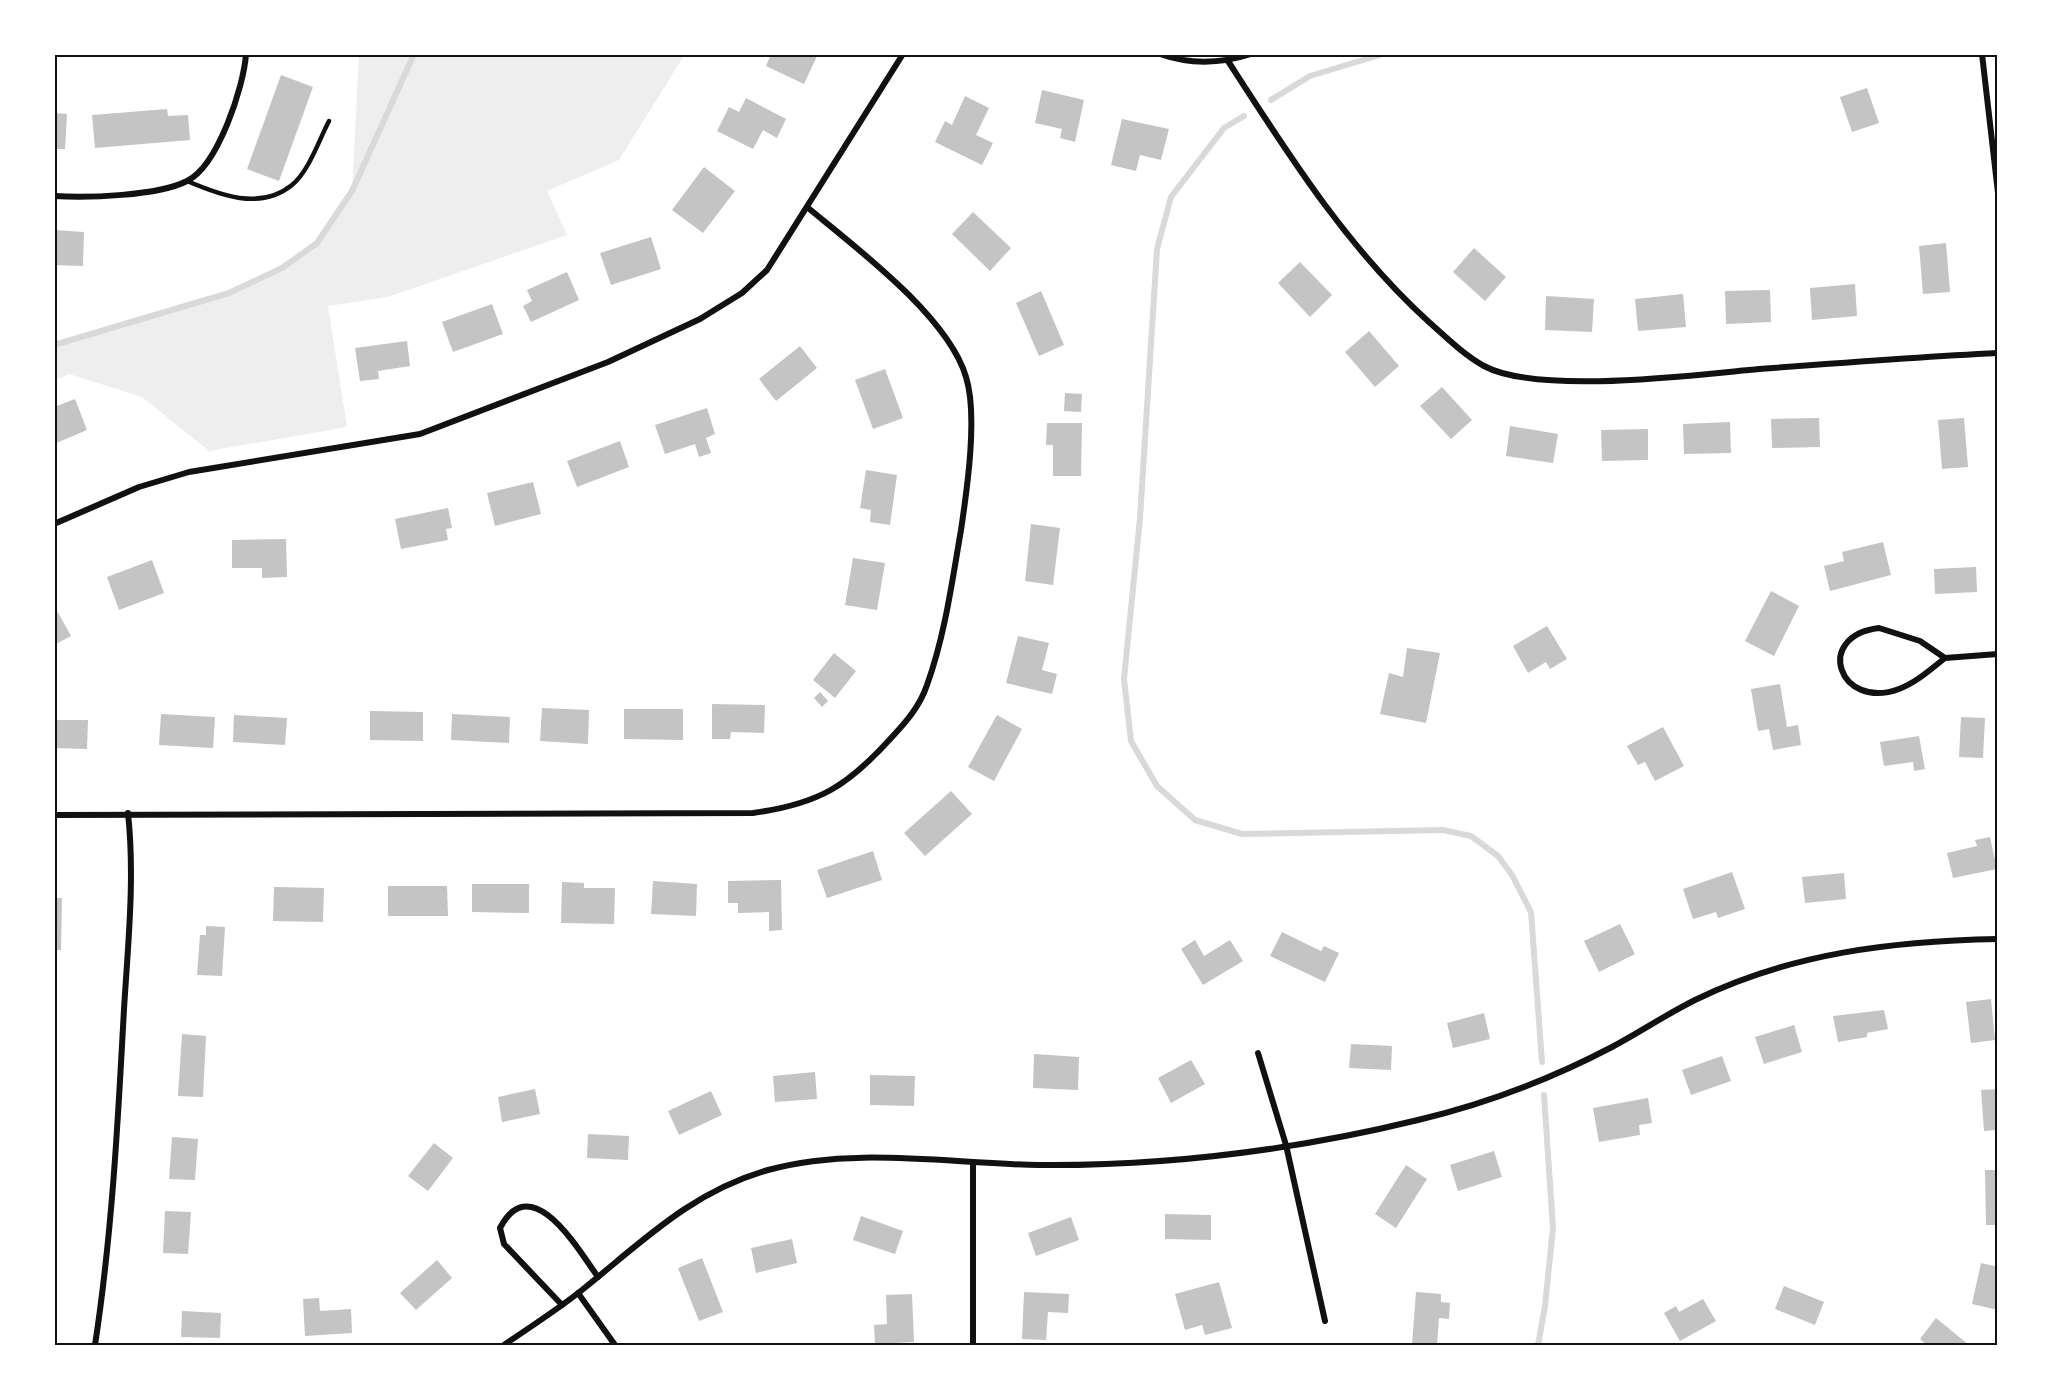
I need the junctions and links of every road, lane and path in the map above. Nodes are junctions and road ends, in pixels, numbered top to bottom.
1 (246, 54) edge
2 (903, 54) edge
3 (1160, 54) edge
4 (1251, 54) edge
5 (1982, 54) edge
6 (1228, 61) junction
7 (329, 121) dead end
8 (187, 182) junction
9 (1998, 193) edge
10 (54, 196) edge
11 (807, 207) junction
12 (1998, 353) edge
13 (54, 524) edge
14 (1998, 654) edge
15 (1946, 658) junction
16 (128, 813) junction
17 (54, 815) edge
18 (1998, 939) edge
19 (1258, 1053) dead end
20 (1286, 1145) junction
21 (973, 1163) junction
22 (598, 1277) junction
23 (578, 1293) junction
24 (562, 1305) junction
25 (1325, 1321) dead end
26 (95, 1345) edge
27 (504, 1345) edge
28 (615, 1345) edge
29 (973, 1345) edge

1 - 8 street
2 - 11 street
3 - 6 street
4 - 6 street
5 - 9 street
6 - 12 street
7 - 8 lane
8 - 10 street
11 - 13 street
11 - 16 street
14 - 15 street
15 - 15 street
16 - 17 street
16 - 26 street
18 - 20 street
19 - 20 street
20 - 21 street
20 - 25 street
21 - 22 street
21 - 29 street
22 - 23 street
22 - 24 street
23 - 24 street
23 - 28 street
24 - 27 street

